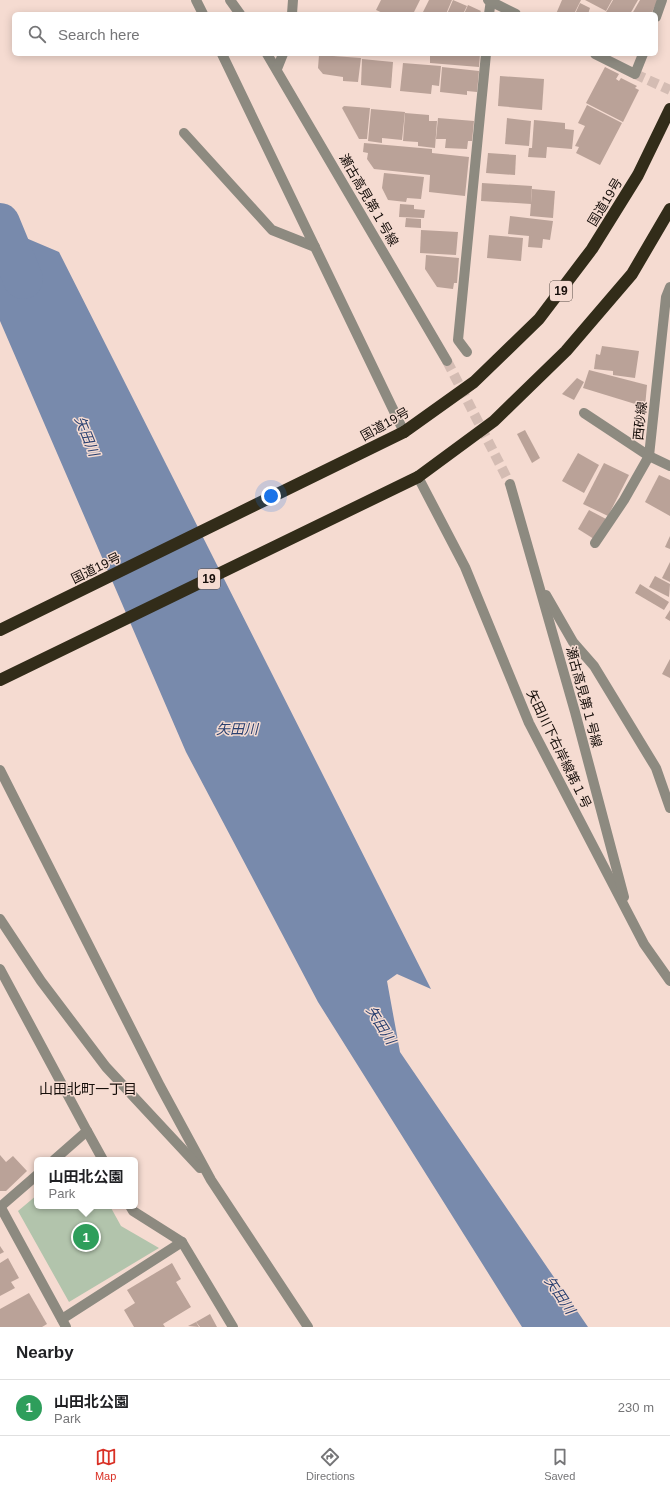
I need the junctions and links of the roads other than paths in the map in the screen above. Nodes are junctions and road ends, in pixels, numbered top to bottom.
1 (196, 0) edge
2 (230, 0) edge
3 (293, 0) edge
4 (490, 0) edge
5 (662, 0) edge
6 (201, 12) edge
7 (239, 12) edge
8 (292, 12) edge
9 (490, 12) edge
10 (512, 12) edge
11 (658, 12) edge
12 (223, 56) edge
13 (268, 56) edge
14 (282, 56) edge
15 (486, 56) edge
16 (600, 56) edge
17 (642, 56) edge
18 (277, 70) junction
19 (670, 109) edge
20 (184, 133) dead end
21 (670, 209) edge
22 (315, 247) junction
23 (670, 287) edge
24 (467, 352) dead end
25 (447, 361) tunnel mouth
26 (584, 413) dead end
27 (404, 432) junction
28 (649, 456) junction
29 (670, 466) edge
30 (418, 477) junction
31 (510, 484) tunnel mouth
32 (595, 543) dead end
33 (538, 581) junction
34 (0, 630) edge
35 (0, 680) edge
36 (0, 770) edge
37 (670, 808) edge
38 (630, 916) junction
39 (0, 919) edge
40 (0, 969) edge
41 (670, 982) edge
42 (87, 1131) junction
43 (57, 1157) edge
44 (102, 1157) edge
45 (34, 1178) edge
46 (211, 1180) junction
47 (0, 1207) edge
48 (132, 1209) edge
49 (182, 1242) junction
50 (64, 1323) edge
51 (233, 1327) edge
52 (308, 1327) edge

1 - 6 street
2 - 7 street
3 - 8 street
4 - 9 street
4 - 10 street
5 - 11 street
12 - 22 street
13 - 18 street, 瀬古高見第１号線
14 - 18 street
15 - 24 street
16 - 17 street
18 - 25 street, 瀬古高見第１号線
19 - 27 highway, 国道19号 / 19, bridge
20 - 22 street
21 - 30 highway, 19, bridge
22 - 27 street
23 - 28 street, 西砂線
26 - 28 street
27 - 34 highway, 国道19号 / 19
28 - 29 street
28 - 32 street, 西砂線
30 - 35 highway, 19
30 - 38 street, 矢田川下右岸線第１号
31 - 33 street, 瀬古高見第１号線
33 - 37 street
33 - 38 street, 瀬古高見第１号線
36 - 46 street
38 - 41 street, 矢田川下右岸線第１号
39 - 46 street
40 - 42 street
42 - 43 street
42 - 44 street
45 - 47 street
46 - 52 street
47 - 50 street
48 - 49 street
49 - 50 street
49 - 51 street

